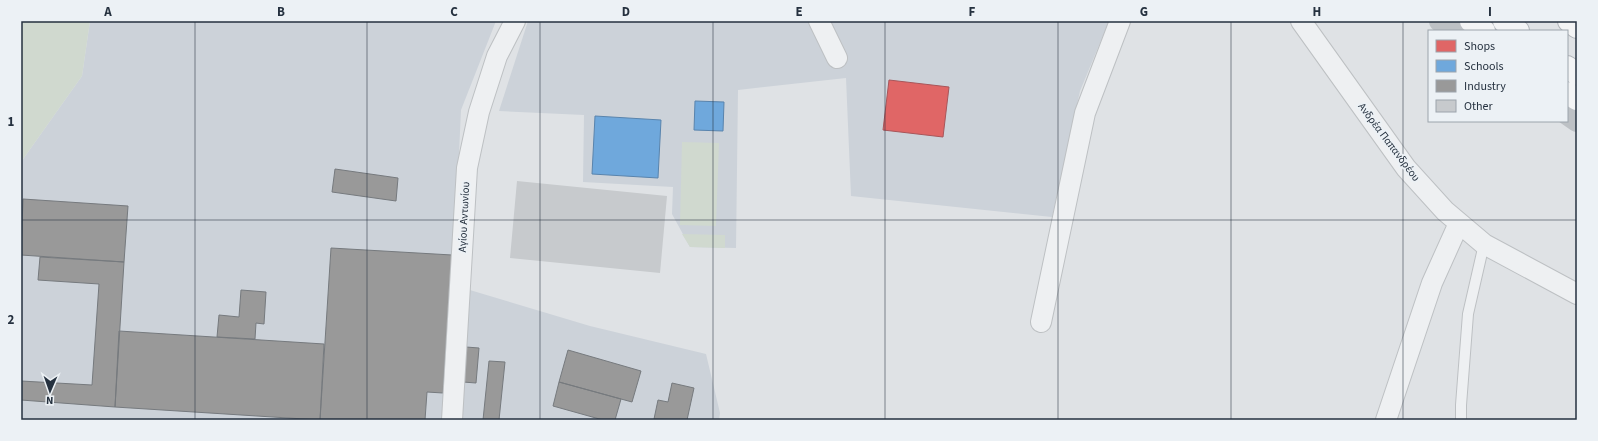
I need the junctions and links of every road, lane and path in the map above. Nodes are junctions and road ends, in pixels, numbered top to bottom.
1 (515, 21) edge
2 (818, 21) edge
3 (1120, 21) edge
4 (1301, 21) edge
5 (1440, 21) edge
6 (1470, 21) edge
7 (1504, 21) edge
8 (1569, 21) edge
9 (1577, 27) edge
10 (1452, 30) edge
11 (1483, 30) edge
12 (1517, 30) edge
13 (837, 58) dead end
14 (1568, 67) edge
15 (1577, 74) edge
16 (1568, 94) edge
17 (1577, 100) edge
18 (1568, 115) edge
19 (1577, 121) edge
20 (1459, 223) junction
21 (1484, 244) junction
22 (1577, 294) edge
23 (1041, 322) dead end
24 (452, 420) edge
25 (1386, 420) edge
26 (1461, 420) edge

1 - 24 street, Αγίου Αντωνίου
2 - 13 street
3 - 23 street
4 - 20 street, Ανδρέα Παπανδρέου
5 - 10 street
6 - 11 highway
7 - 12 highway
8 - 9 highway
14 - 15 highway
16 - 17 highway
18 - 19 street
20 - 21 street, Ανδρέα Παπανδρέου
20 - 25 street
21 - 22 street, Ανδρέα Παπανδρέου
21 - 26 lane

